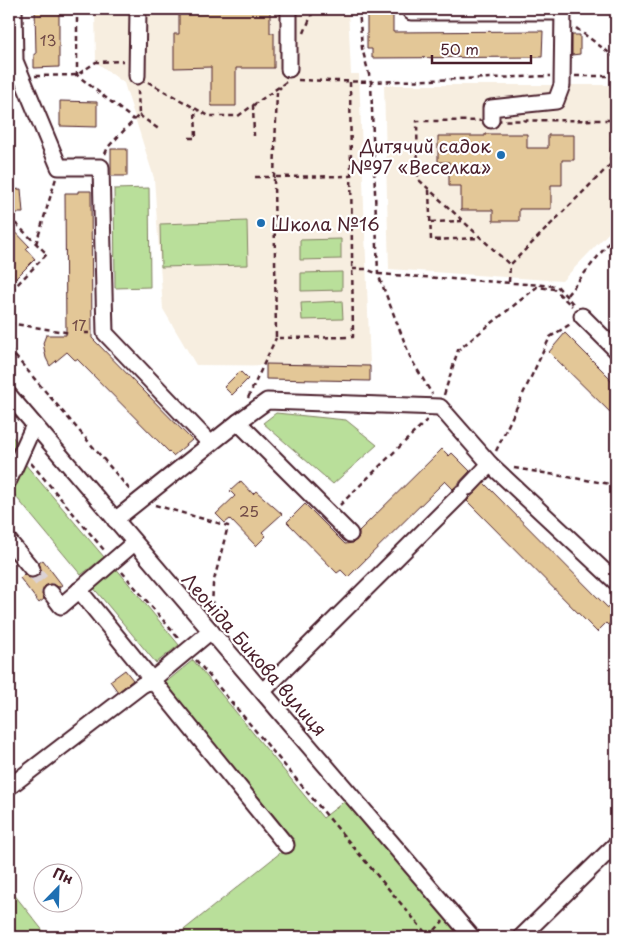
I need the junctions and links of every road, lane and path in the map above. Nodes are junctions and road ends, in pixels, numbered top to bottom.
1 (14, 9) edge
2 (77, 9) edge
3 (138, 9) edge
4 (289, 9) edge
5 (359, 9) edge
6 (411, 9) edge
7 (563, 13) edge
8 (616, 58) edge
9 (137, 68) junction
10 (77, 75) junction
11 (289, 75) junction
12 (22, 76) junction
13 (562, 76) junction
14 (616, 76) edge
15 (350, 82) junction
16 (371, 82) junction
17 (253, 105) junction
18 (195, 108) junction
19 (139, 115) junction
20 (134, 120) junction
21 (491, 120) junction
22 (160, 130) dead end
23 (254, 136) dead end
24 (189, 138) dead end
25 (101, 166) junction
26 (59, 168) junction
27 (274, 176) junction
28 (351, 176) junction
29 (255, 177) dead end
30 (429, 190) junction
31 (9, 217) edge
32 (463, 221) junction
33 (431, 222) junction
34 (616, 234) edge
35 (481, 238) junction
36 (36, 244) junction
37 (510, 265) junction
38 (352, 269) junction
39 (378, 274) junction
40 (509, 282) junction
41 (9, 293) edge
42 (567, 295) junction
43 (582, 316) junction
44 (9, 323) edge
45 (71, 334) dead end
46 (276, 338) junction
47 (9, 349) edge
48 (616, 350) edge
49 (9, 395) edge
50 (440, 407) junction
51 (238, 422) junction
52 (34, 425) junction
53 (210, 443) junction
54 (22, 452) junction
55 (490, 464) junction
56 (9, 480) edge
57 (616, 485) edge
58 (139, 500) junction
59 (330, 515) junction
60 (115, 520) junction
61 (350, 534) dead end
62 (9, 541) edge
63 (134, 542) junction
64 (113, 562) junction
65 (32, 569) tunnel mouth
66 (616, 582) edge
67 (79, 590) junction
68 (51, 593) tunnel mouth
69 (211, 631) junction
70 (188, 650) junction
71 (152, 680) junction
72 (263, 691) junction
73 (9, 787) edge
74 (616, 844) edge
75 (286, 845) dead end
76 (450, 912) junction
77 (429, 937) edge
78 (472, 937) edge
79 (521, 937) edge

1 - 12 street
2 - 10 path
3 - 9 street
4 - 11 street
5 - 16 path
6 - 7 street
7 - 8 path
7 - 13 street
9 - 10 path
9 - 18 path
9 - 19 path
10 - 12 path
10 - 20 path
11 - 15 path
11 - 17 path
11 - 27 path
12 - 26 street
13 - 14 path
13 - 16 path
13 - 21 street
15 - 16 path
15 - 28 path
16 - 39 path
17 - 18 path
17 - 23 path
18 - 24 path
19 - 20 path
19 - 22 path
20 - 25 path
21 - 30 path
21 - 37 path
25 - 26 street
25 - 53 street
26 - 36 path
27 - 28 path
27 - 29 path
27 - 46 path
28 - 38 path
30 - 32 path
30 - 33 path
31 - 36 path
32 - 33 path
32 - 35 path
33 - 35 path
34 - 42 path
35 - 37 path
36 - 41 path
37 - 40 path
38 - 39 path
38 - 46 path
39 - 40 path
39 - 50 path
40 - 42 path
42 - 43 path
43 - 48 street
43 - 50 path
43 - 55 path
44 - 45 path
46 - 51 path
47 - 58 path
49 - 52 street, Леоніда Бикова вулиця
50 - 51 street
50 - 55 street
50 - 59 path
51 - 53 street
51 - 59 street
52 - 54 street
52 - 60 street, Леоніда Бикова вулиця
53 - 58 street
54 - 56 street
54 - 64 path
55 - 57 path
55 - 66 street
55 - 72 street
58 - 60 street
58 - 69 path
59 - 61 street
60 - 63 street, Леоніда Бикова вулиця
62 - 65 street
63 - 64 street
63 - 69 street, Леоніда Бикова вулиця
64 - 67 street
64 - 70 path
67 - 68 street
67 - 71 street
69 - 70 street
69 - 72 street, Леоніда Бикова вулиця
70 - 71 street
70 - 77 path
71 - 73 street
71 - 75 street
72 - 76 street, Леоніда Бикова вулиця
74 - 79 street
76 - 77 path
76 - 78 street, Леоніда Бикова вулиця

